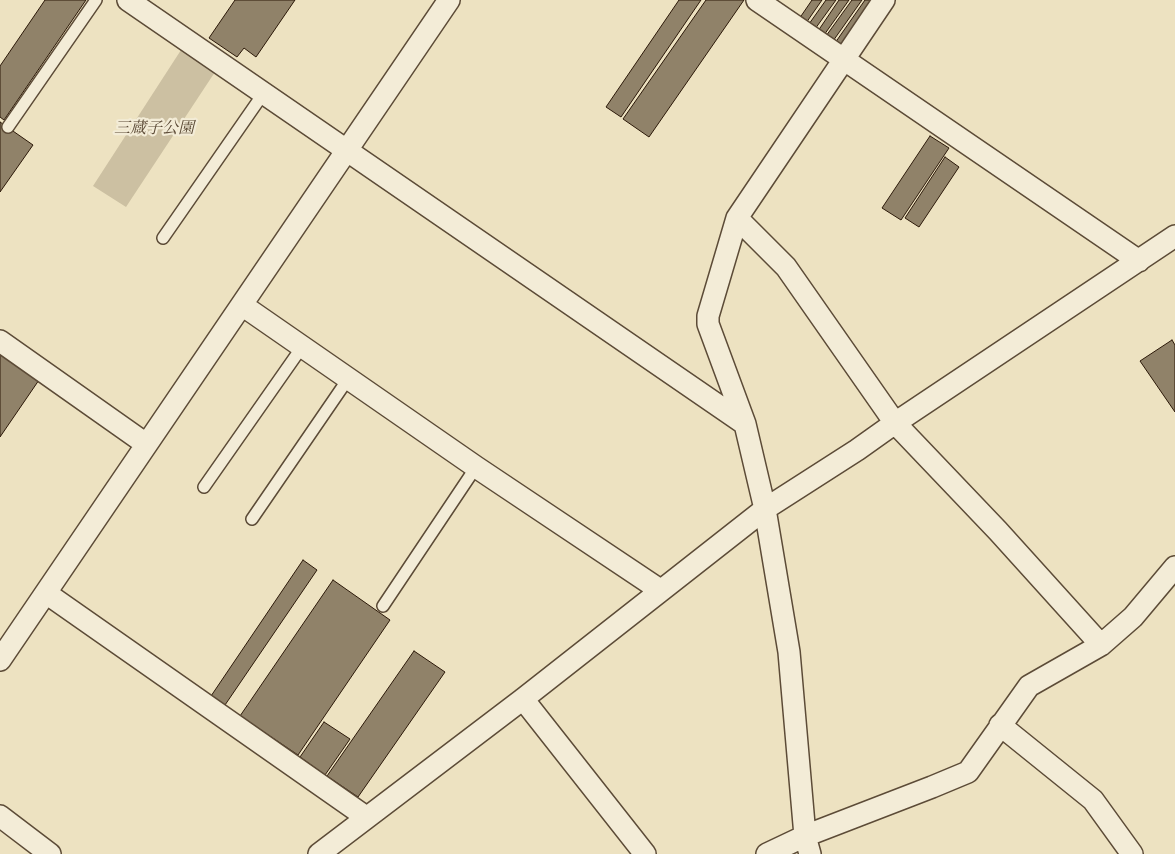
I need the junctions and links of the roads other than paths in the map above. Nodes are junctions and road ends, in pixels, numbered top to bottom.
1 (96, 0) edge
2 (128, 0) edge
3 (449, 0) edge
4 (757, 0) edge
5 (884, 0) edge
6 (844, 60) junction
7 (263, 94) junction
8 (8, 127) dead end
9 (347, 152) junction
10 (737, 218) junction
11 (1175, 236) edge
12 (163, 238) dead end
13 (1139, 261) junction
14 (242, 304) junction
15 (0, 341) edge
16 (302, 347) junction
17 (348, 379) junction
18 (895, 423) junction
19 (745, 424) junction
20 (146, 444) junction
21 (476, 468) junction
22 (204, 487) dead end
23 (765, 509) junction
24 (252, 519) dead end
25 (1175, 567) edge
26 (660, 590) junction
27 (46, 593) junction
28 (383, 606) dead end
29 (1101, 645) junction
30 (0, 660) edge
31 (523, 699) junction
32 (1000, 725) junction
33 (0, 816) edge
34 (366, 817) junction
35 (808, 845) edge
36 (50, 854) edge
37 (319, 854) edge
38 (645, 854) edge
39 (767, 854) edge
40 (1132, 854) edge

1 - 8 lane
2 - 7 street
3 - 9 street
4 - 6 street
5 - 6 street
6 - 10 street
6 - 13 street
7 - 9 street
7 - 12 lane
9 - 14 street
9 - 19 street
10 - 18 street
10 - 19 street
11 - 13 street
13 - 18 street
14 - 16 street
14 - 20 street
15 - 20 street
16 - 17 street
16 - 22 lane
17 - 21 street
17 - 24 lane
18 - 23 street
18 - 29 street
19 - 23 street
20 - 27 street
21 - 26 street
21 - 28 lane
23 - 26 street
23 - 35 street
25 - 29 street
26 - 31 street
27 - 30 street
27 - 34 street
29 - 32 street
31 - 34 street
31 - 38 street
32 - 35 street
32 - 40 street
33 - 36 street
34 - 37 street
35 - 39 street

